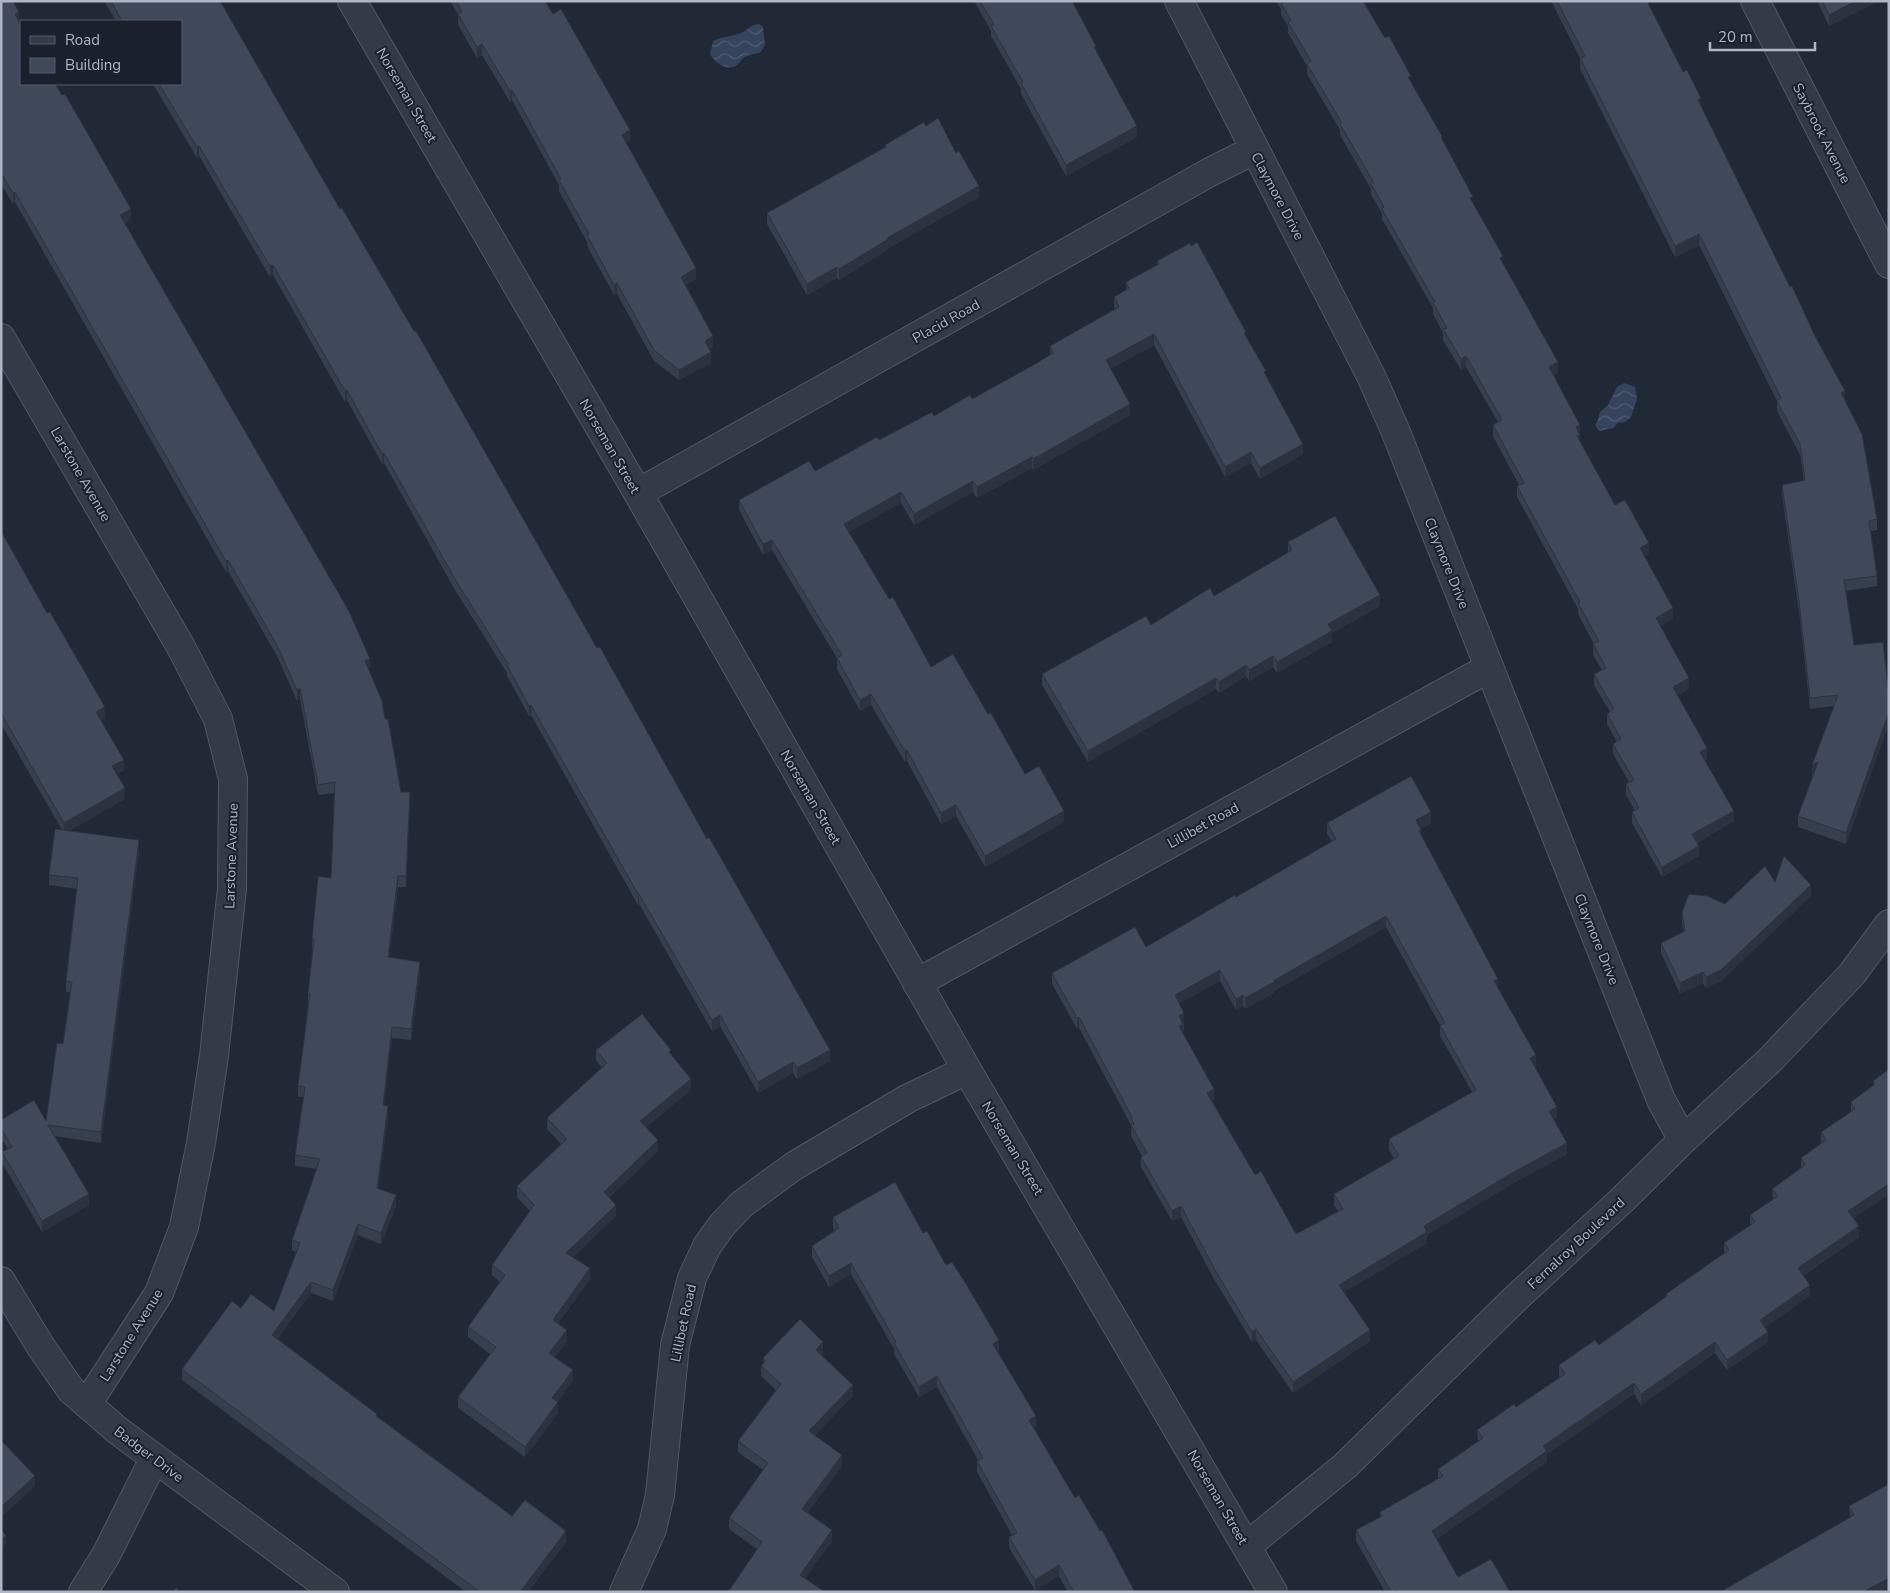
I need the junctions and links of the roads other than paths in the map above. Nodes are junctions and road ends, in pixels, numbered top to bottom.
1 (352, 1) edge
2 (1179, 1) edge
3 (1755, 1) edge
4 (1254, 150) junction
5 (1889, 264) edge
6 (1, 338) edge
7 (638, 493) junction
8 (1489, 668) junction
9 (1889, 924) edge
10 (917, 982) junction
11 (967, 1070) junction
12 (1683, 1140) junction
13 (1, 1281) edge
14 (87, 1404) junction
15 (154, 1459) junction
16 (1247, 1546) junction
17 (83, 1592) edge
18 (335, 1592) edge
19 (624, 1592) edge
20 (1272, 1592) edge

1 - 7 street, Norseman Street
2 - 4 street, Claymore Drive
3 - 5 street, Saybrook Avenue
4 - 7 street, Placid Road
4 - 8 street, Claymore Drive
6 - 14 street, Larstone Avenue
7 - 10 street, Norseman Street
8 - 10 street, Lillibet Road
8 - 12 street, Claymore Drive
9 - 12 street, Fernalroy Boulevard
10 - 11 street, Norseman Street
11 - 16 street, Norseman Street
11 - 19 street, Lillibet Road
12 - 16 street, Fernalroy Boulevard
13 - 14 street, Badger Drive
14 - 15 street, Badger Drive
15 - 17 street
15 - 18 street, Badger Drive
16 - 20 street, Norseman Street

